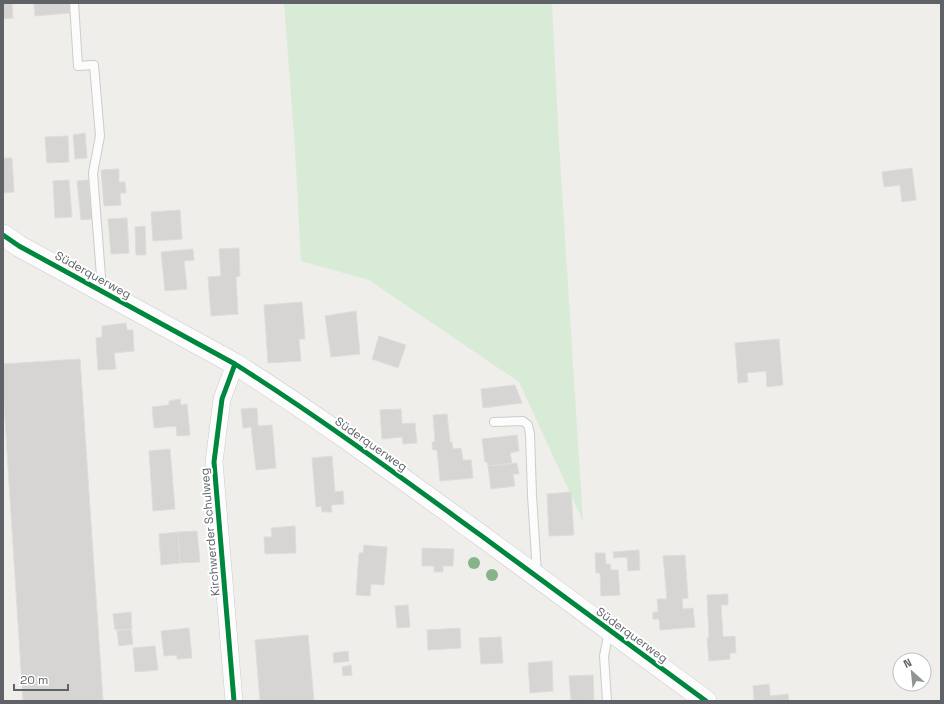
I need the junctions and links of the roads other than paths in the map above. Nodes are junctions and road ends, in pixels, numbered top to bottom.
1 (74, 3) edge
2 (3, 235) edge
3 (102, 291) junction
4 (235, 364) junction
5 (494, 422) dead end
6 (537, 577) junction
7 (609, 630) junction
8 (234, 701) edge
9 (607, 701) edge
10 (706, 701) edge

1 - 3 lane
2 - 3 street, Süderquerweg
3 - 4 street, Süderquerweg
4 - 6 street, Süderquerweg
4 - 8 street, Kirchwerder Schulweg
5 - 6 lane
6 - 7 street, Süderquerweg
7 - 9 lane
7 - 10 street, Süderquerweg

